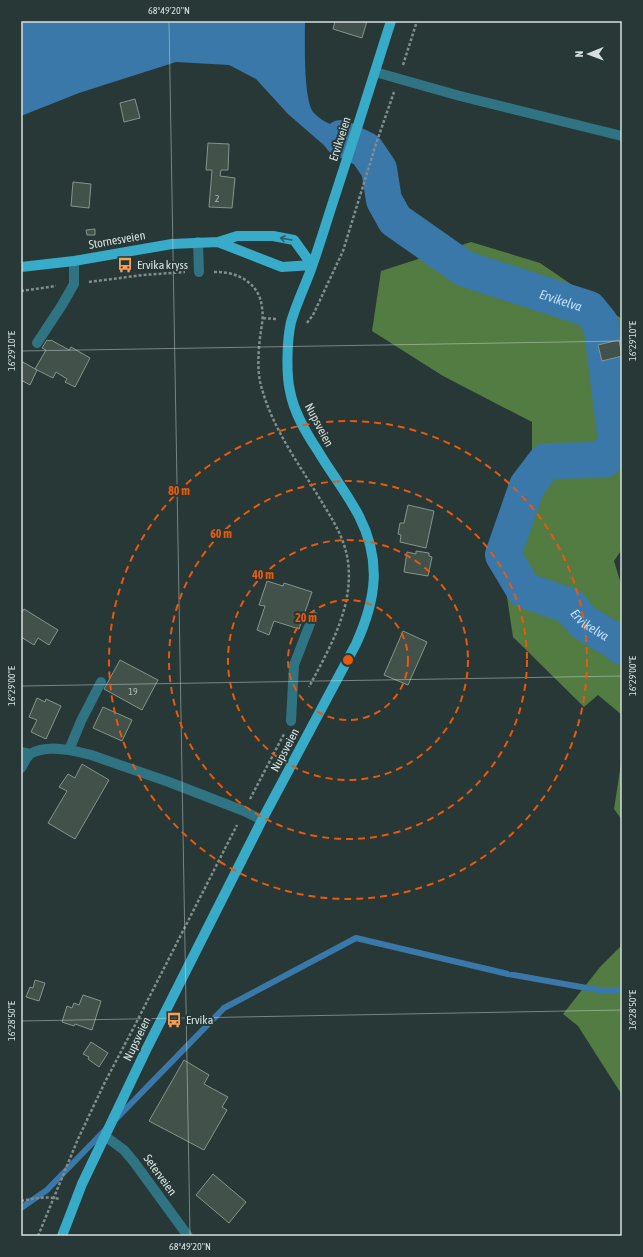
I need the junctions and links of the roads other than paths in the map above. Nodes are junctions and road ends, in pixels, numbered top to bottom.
1 (391, 21) edge
2 (375, 72) junction
3 (622, 136) edge
4 (198, 242) junction
5 (218, 242) junction
6 (74, 261) junction
7 (312, 265) junction
8 (21, 267) edge
9 (199, 272) road end
10 (37, 343) dead end
11 (313, 616) dead end
12 (101, 682) dead end
13 (291, 721) road end
14 (70, 750) junction
15 (26, 753) edge
16 (21, 768) edge
17 (262, 820) junction
18 (105, 1136) junction
19 (62, 1236) edge
20 (188, 1236) edge

1 - 2 main road, Ervikveien
2 - 3 street
2 - 7 main road, Ervikveien
4 - 5 main road, Stornesveien
4 - 6 main road, Stornesveien
4 - 9 street
5 - 7 main road, Stornesveien
7 -> 5 main road, Stornesveien
6 - 8 main road, Stornesveien
6 - 10 street
7 - 17 main road, Nupsveien
11 - 13 street
12 - 14 street
14 - 15 street
14 - 17 street
15 - 16 street
17 - 18 main road, Nupsveien
18 - 19 main road, Nupsveien
18 - 20 street, Seterveien

